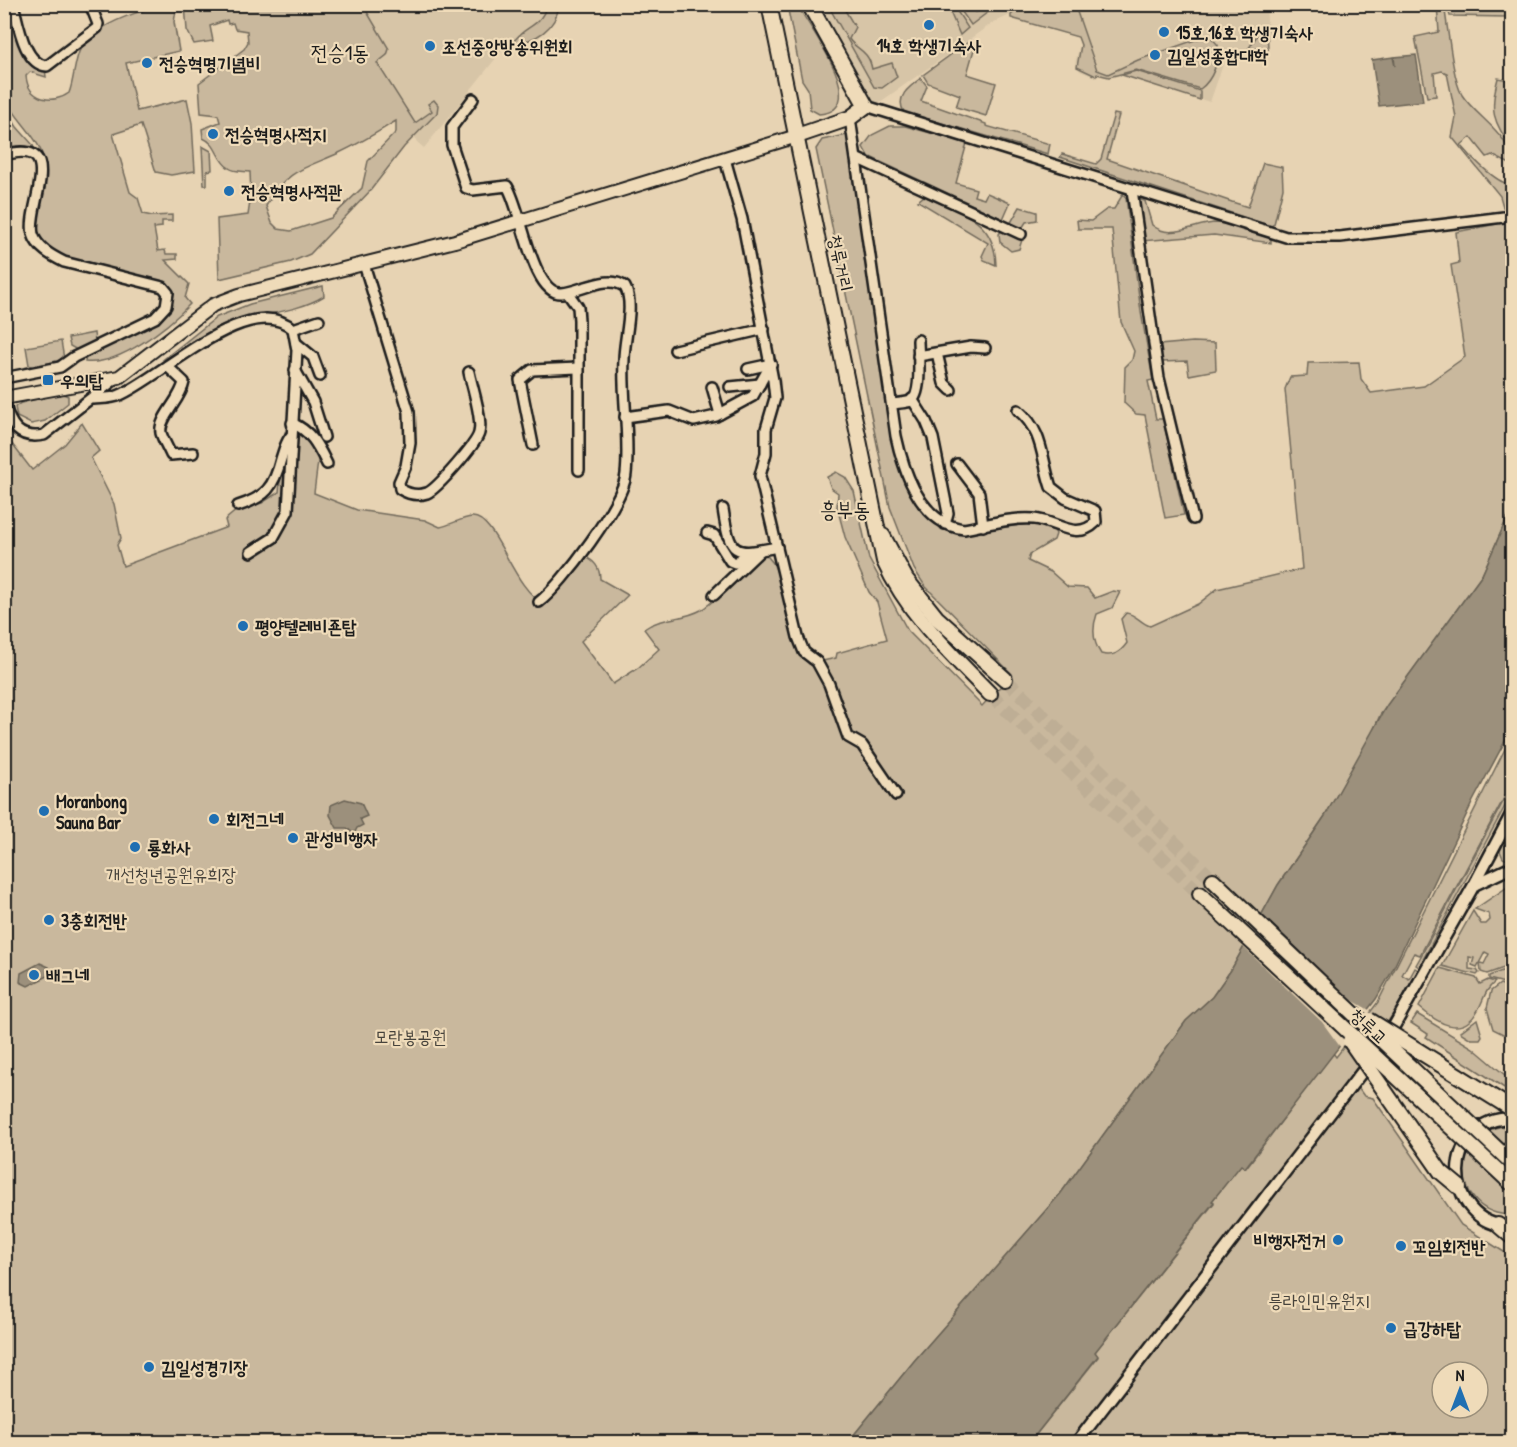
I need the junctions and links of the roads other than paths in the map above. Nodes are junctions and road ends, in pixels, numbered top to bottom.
1 (13, 4) edge
2 (90, 4) edge
3 (769, 4) edge
4 (809, 4) edge
5 (472, 99) dead end
6 (866, 106) junction
7 (850, 118) junction
8 (797, 136) junction
9 (4, 155) edge
10 (856, 158) junction
11 (725, 159) junction
12 (1132, 190) junction
13 (1512, 216) edge
14 (521, 221) junction
15 (1021, 234) dead end
16 (364, 264) junction
17 (568, 293) junction
18 (319, 320) dead end
19 (293, 329) junction
20 (764, 329) junction
21 (918, 340) dead end
22 (296, 342) junction
23 (985, 348) dead end
24 (675, 350) dead end
25 (938, 353) junction
26 (918, 356) junction
27 (771, 364) junction
28 (167, 366) junction
29 (578, 368) junction
30 (748, 369) dead end
31 (295, 370) junction
32 (469, 372) dead end
33 (320, 376) dead end
34 (119, 377) junction
35 (4, 378) edge
36 (760, 384) junction
37 (712, 387) dead end
38 (730, 387) dead end
39 (951, 390) dead end
40 (93, 399) junction
41 (912, 399) junction
42 (4, 400) edge
43 (892, 404) junction
44 (1018, 410) dead end
45 (720, 414) junction
46 (625, 417) junction
47 (292, 423) junction
48 (292, 435) junction
49 (324, 437) dead end
50 (533, 445) dead end
51 (193, 453) dead end
52 (327, 464) dead end
53 (957, 464) dead end
54 (579, 470) dead end
55 (238, 506) dead end
56 (723, 509) dead end
57 (1192, 519) dead end
58 (945, 524) junction
59 (984, 526) junction
60 (878, 529) junction
61 (707, 532) dead end
62 (777, 546) junction
63 (761, 550) junction
64 (251, 552) dead end
65 (749, 553) junction
66 (714, 595) dead end
67 (539, 602) dead end
68 (1005, 679) tunnel mouth
69 (990, 694) tunnel mouth
70 (896, 795) dead end
71 (1512, 813) edge
72 (1512, 867) edge
73 (1213, 880) tunnel mouth
74 (1474, 885) junction
75 (1200, 894) tunnel mouth
76 (1335, 996) junction
77 (1324, 1009) junction
78 (1512, 1109) edge
79 (1512, 1118) edge
80 (1512, 1163) edge
81 (1512, 1184) edge
82 (1459, 1187) junction
83 (1498, 1225) junction
84 (1512, 1227) edge
85 (1512, 1237) edge
86 (1077, 1443) edge

1 - 2 street
3 - 8 main road, 청류거리
4 - 6 main road
5 - 14 street
6 - 7 main road
6 - 12 street
7 - 8 main road
7 - 10 street
8 - 11 main road
8 - 60 main road, 청류거리
9 - 35 street
10 - 15 street
10 - 43 street
11 - 14 main road
11 - 20 street
12 - 13 street
12 - 57 street
14 - 16 main road
14 - 17 street
16 - 32 street
16 - 34 main road
17 - 29 street
17 - 46 street
18 - 19 street
19 - 22 street
19 - 28 street
20 - 24 street
20 - 27 street
21 - 26 street
22 - 31 street
22 - 33 street
23 - 25 street
25 - 26 street
25 - 39 street
26 - 41 street
27 - 30 street
27 - 36 street
27 - 62 street
28 - 40 street
28 - 51 street
29 - 50 street
29 - 54 street
31 - 47 street
31 - 49 street
34 - 40 street
34 - 42 main road
36 - 38 street
36 - 45 street
37 - 45 street
40 - 42 street
41 - 43 street
41 - 58 street
43 - 58 street
44 - 59 street
45 - 46 street
46 - 67 street
47 - 48 street
47 - 52 street
48 - 55 street
48 - 64 street
53 - 59 street
56 - 65 street
58 - 59 street
60 - 68 main road, 청류거리
60 - 69 main road, 청류거리
61 - 65 street
62 - 63 street
62 - 70 street
63 - 65 street
63 - 66 street
71 - 74 street
72 - 74 street
73 - 76 main road, 청류교
74 - 86 street
75 - 77 main road, 청류교
76 - 78 main road, bridge
76 - 80 main road, 청류교, bridge
77 - 81 main road, 청류교, bridge
77 - 82 main road, bridge
79 - 82 street, bridge
82 - 83 street
83 - 84 street
83 - 85 main road

